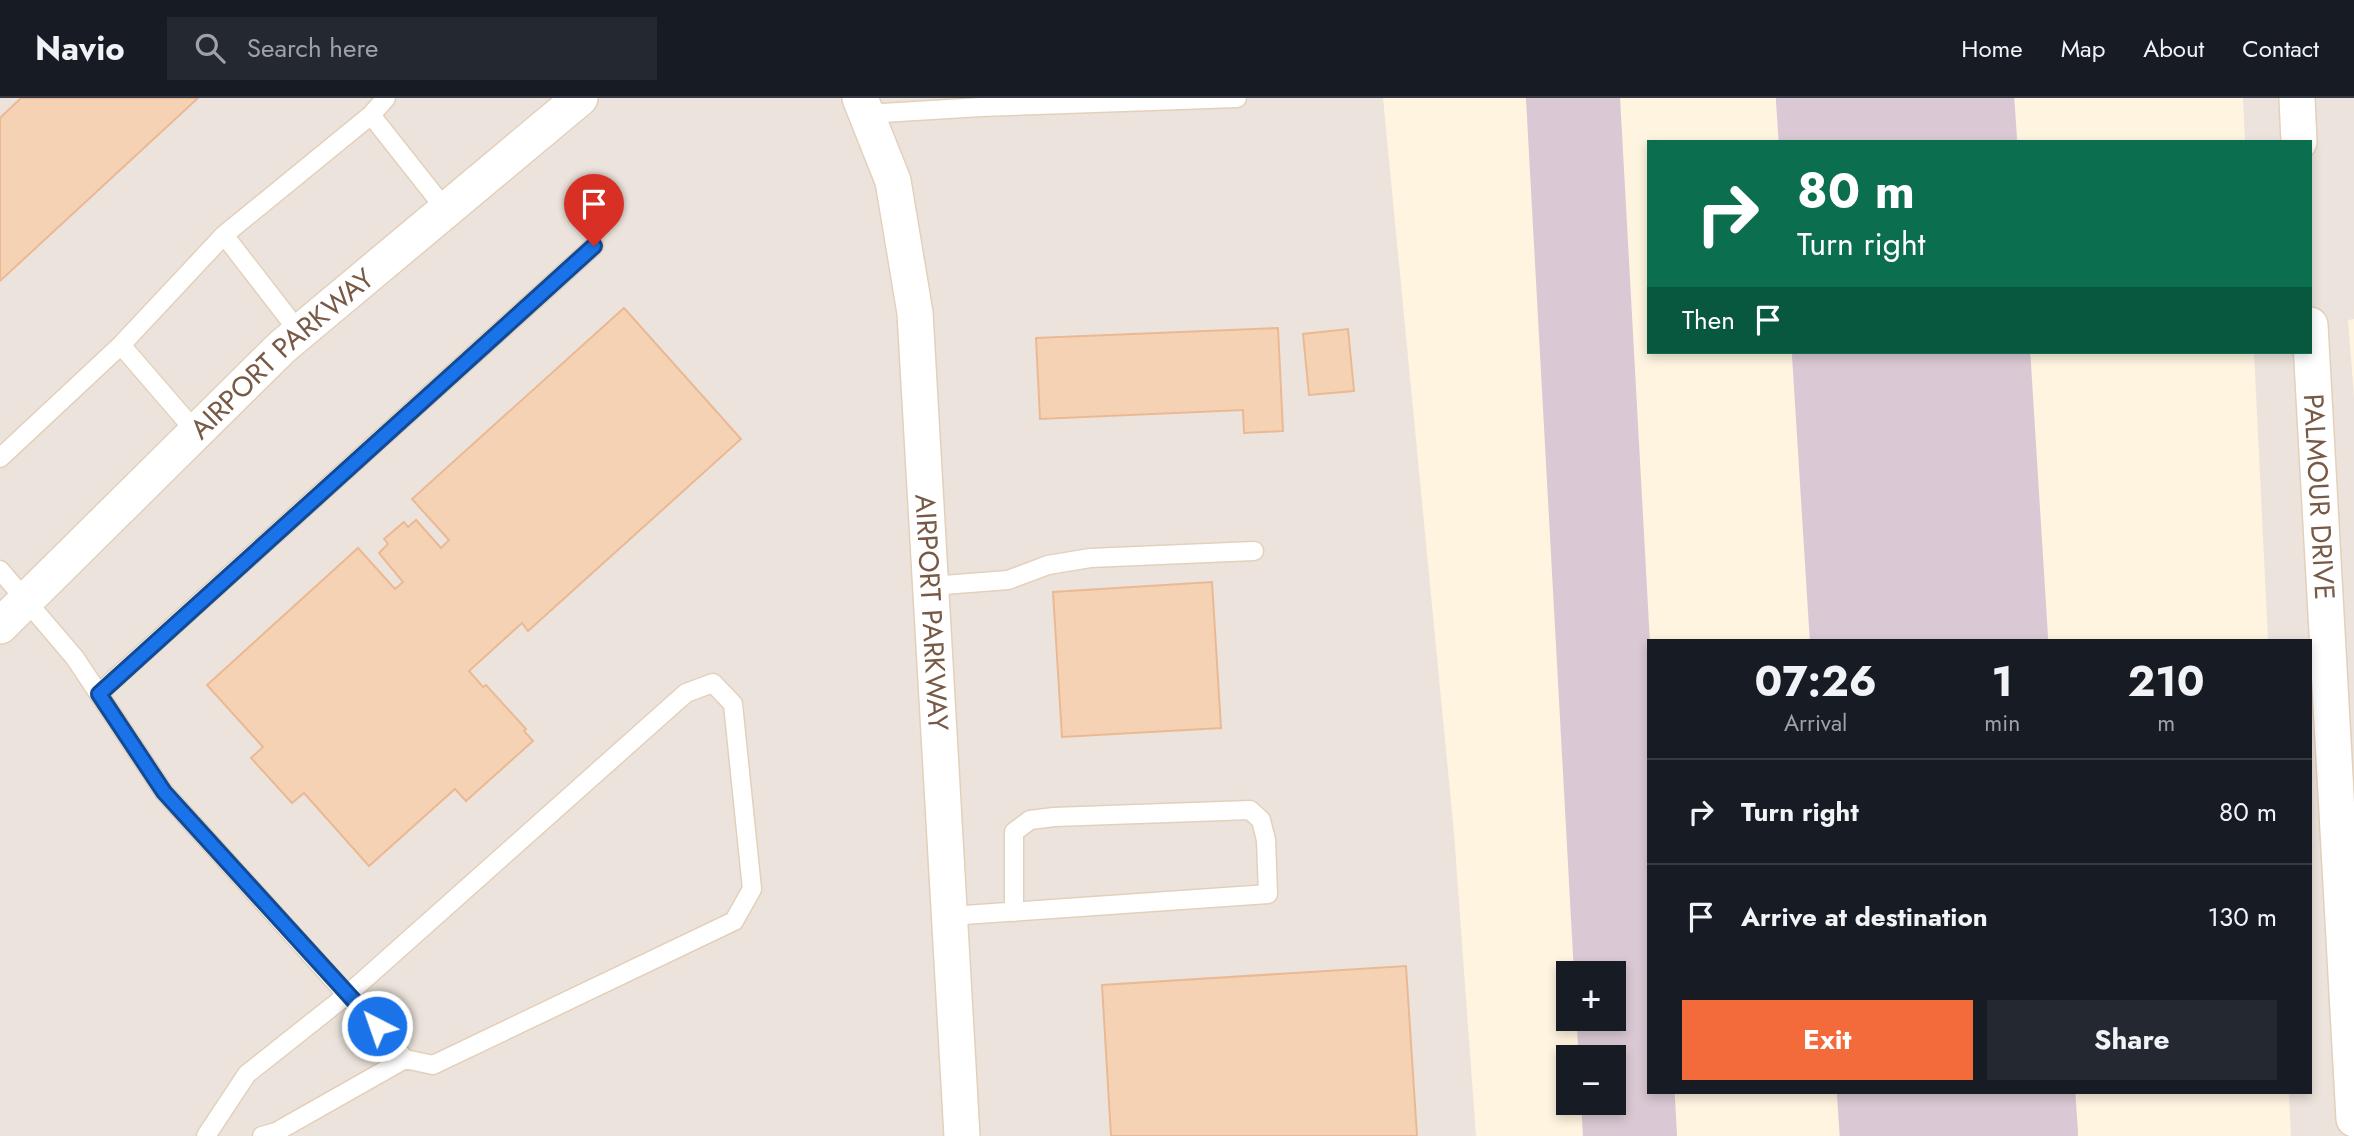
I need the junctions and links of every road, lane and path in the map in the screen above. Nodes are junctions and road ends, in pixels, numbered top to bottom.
1 (386, 98) edge
2 (580, 98) edge
3 (1237, 98) edge
4 (2297, 98) edge
5 (1063, 101) edge
6 (863, 106) edge
7 (371, 115) junction
8 (2299, 140) edge
9 (446, 210) junction
10 (224, 235) junction
11 (594, 246) dead end
12 (299, 332) junction
13 (121, 345) junction
14 (2312, 346) edge
15 (196, 432) junction
16 (0, 458) edge
17 (1254, 551) dead end
18 (0, 570) edge
19 (930, 586) junction
20 (25, 601) junction
21 (0, 626) edge
22 (2342, 666) edge
23 (99, 694) junction
24 (2347, 850) edge
25 (1014, 912) junction
26 (950, 916) junction
27 (348, 994) junction
28 (405, 1059) junction
29 (2354, 1119) edge
30 (206, 1136) edge
31 (262, 1136) edge
32 (962, 1136) edge

1 - 7 lane
2 - 9 street, AIRPORT PARKWAY
3 - 5 lane
4 - 8 street
5 - 6 lane
6 - 19 street, AIRPORT PARKWAY
7 - 9 lane
7 - 10 lane
9 - 12 street, AIRPORT PARKWAY
10 - 12 lane
10 - 13 lane
11 - 23 lane
12 - 15 street, AIRPORT PARKWAY
13 - 15 lane
13 - 16 lane
14 - 22 street, PALMOUR DRIVE
15 - 20 street, AIRPORT PARKWAY
17 - 19 lane
18 - 20 lane
19 - 26 street, AIRPORT PARKWAY
20 - 21 street, AIRPORT PARKWAY
20 - 23 lane
22 - 24 street, PALMOUR DRIVE
23 - 27 lane
24 - 29 street, PALMOUR DRIVE
25 - 25 lane
25 - 26 lane
26 - 32 street, AIRPORT PARKWAY
27 - 28 lane
27 - 28 lane
27 - 30 lane
28 - 31 lane

